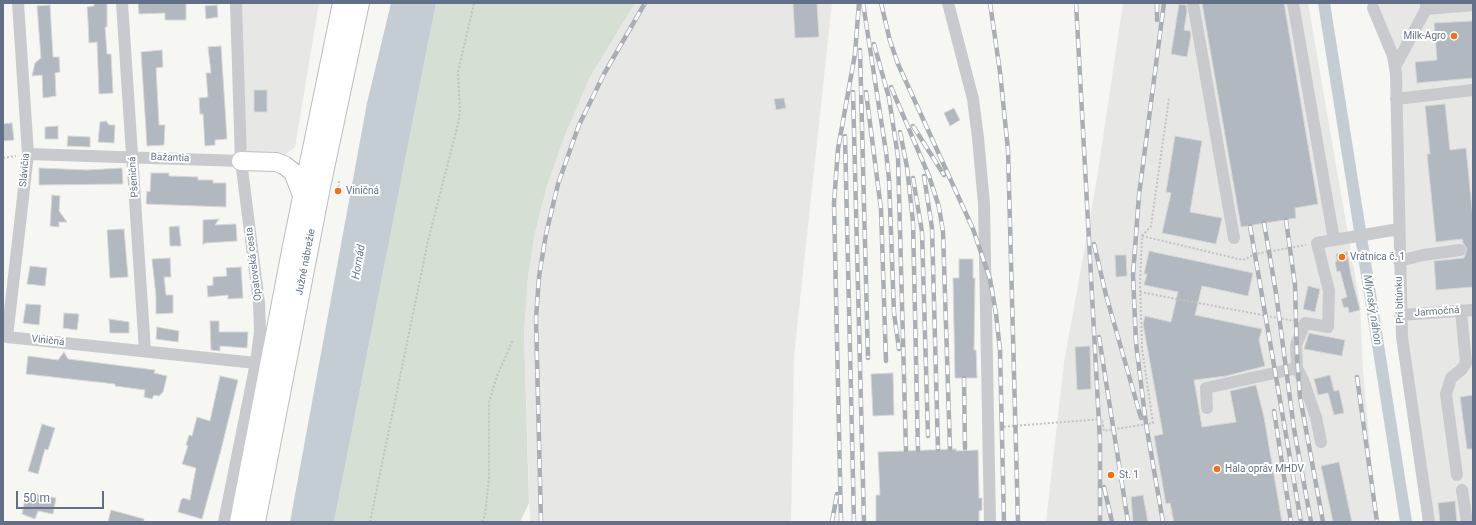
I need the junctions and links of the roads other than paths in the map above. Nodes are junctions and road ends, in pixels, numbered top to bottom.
1 (18, 3) edge
2 (122, 3) edge
3 (236, 3) edge
4 (342, 3) edge
5 (360, 3) edge
6 (948, 3) edge
7 (1193, 3) edge
8 (1293, 3) edge
9 (1473, 5) edge
10 (1426, 6) edge
11 (1373, 8) dead end
12 (1394, 68) junction
13 (1473, 90) edge
14 (1396, 99) junction
15 (314, 138) junction
16 (28, 154) junction
17 (133, 157) junction
18 (241, 161) junction
19 (276, 162) junction
20 (302, 195) junction
21 (1399, 229) junction
22 (1234, 238) dead end
23 (1334, 240) junction
24 (1460, 250) dead end
25 (1399, 262) junction
26 (1467, 310) edge
27 (1400, 315) junction
28 (7, 337) joint
29 (145, 351) junction
30 (256, 363) junction
31 (1297, 368) junction
32 (1207, 408) dead end
33 (1321, 442) dead end
34 (1457, 475) dead end
35 (1462, 490) dead end
36 (224, 522) edge
37 (239, 522) edge
38 (256, 522) edge
39 (990, 522) edge
40 (1429, 522) edge
41 (1467, 522) edge

1 - 16 street, Slávičia
2 - 17 street, Pšeničná
3 - 18 street, Opatovská cesta
4 - 15 highway, Južné nábrežie
5 - 38 highway, Južné nábrežie
6 - 39 street
7 - 22 street
8 - 23 street
9 - 10 street
10 - 12 street
11 - 12 street, Pri bitúnku
12 - 14 street, Pri bitúnku
13 - 14 street
14 - 21 street, Pri bitúnku
15 - 19 highway
15 - 20 highway, Južné nábrežie
16 - 17 street, Bažantia
16 - 28 street, Slávičia
17 - 18 street, Bažantia
17 - 29 street, Pšeničná
18 - 19 highway
18 - 30 street, Opatovská cesta
19 - 20 highway
20 - 37 highway, Južné nábrežie
21 - 23 street
21 - 25 street, Pri bitúnku
23 - 31 street
24 - 25 street
25 - 27 street, Pri bitúnku
26 - 27 street, Jarmočná
26 - 34 street
27 - 40 street, Pri bitúnku
28 - 29 street, Viničná
29 - 30 street, Viničná
30 - 36 street, Opatovská cesta
31 - 32 street
31 - 33 street
35 - 41 street

